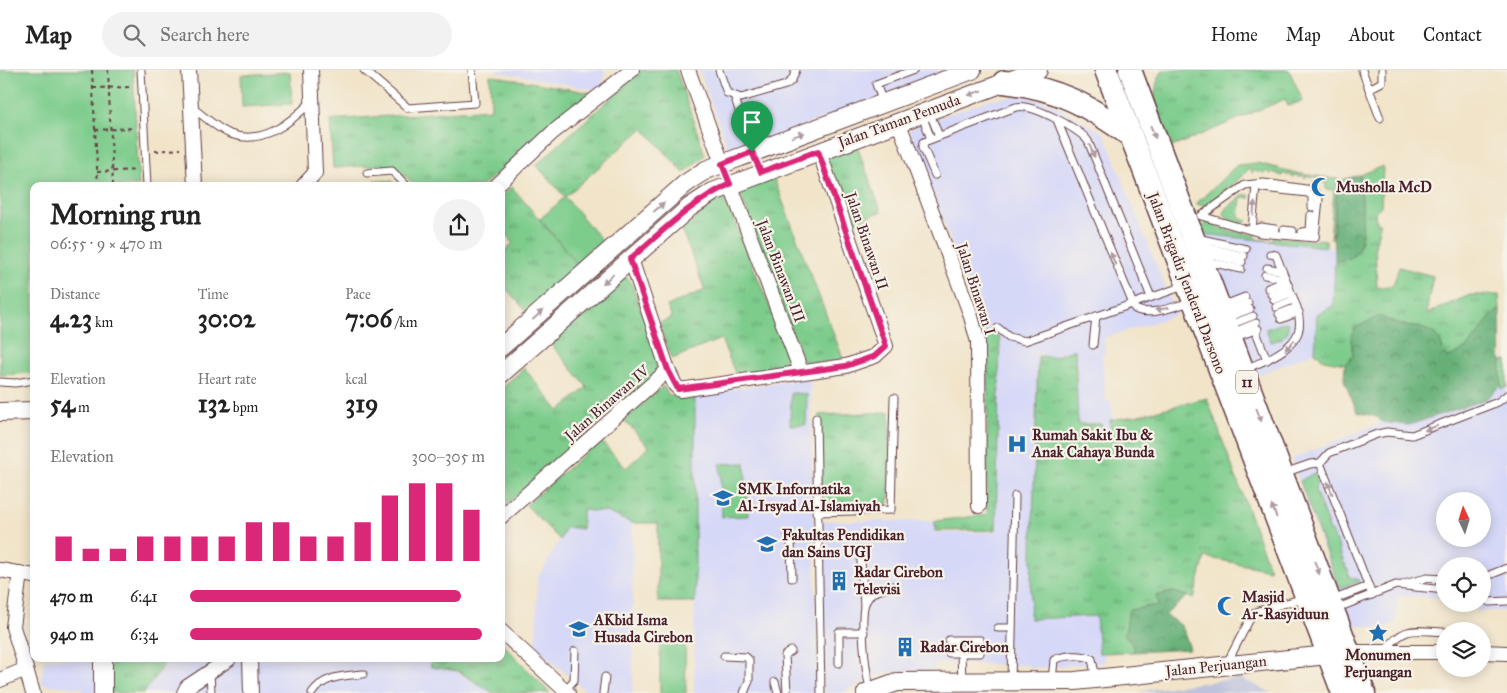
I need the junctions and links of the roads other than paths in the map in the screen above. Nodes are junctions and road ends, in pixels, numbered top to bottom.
1 (141, 70) edge
2 (189, 70) edge
3 (311, 70) edge
4 (364, 70) edge
5 (472, 70) edge
6 (688, 70) edge
7 (718, 70) edge
8 (796, 70) edge
9 (912, 70) edge
10 (972, 70) edge
11 (1038, 70) edge
12 (1106, 70) edge
13 (1130, 70) edge
14 (1149, 70) edge
15 (1362, 70) edge
16 (1382, 70) edge
17 (627, 71) edge
18 (1004, 82) junction
19 (1369, 89) junction
20 (735, 98) junction
21 (312, 100) junction
22 (883, 103) junction
23 (1142, 103) junction
24 (191, 107) junction
25 (924, 111) junction
26 (1380, 118) dead end
27 (1057, 120) junction
28 (894, 122) junction
29 (939, 136) junction
30 (1131, 136) junction
31 (931, 139) junction
32 (818, 151) junction
33 (752, 152) junction
34 (722, 164) junction
35 (761, 172) junction
36 (367, 173) dead end
37 (935, 175) dead end
38 (147, 182) edge
39 (195, 182) edge
40 (307, 182) edge
41 (403, 182) edge
42 (500, 182) edge
43 (730, 184) junction
44 (1256, 186) junction
45 (1275, 229) dead end
46 (1252, 230) junction
47 (1284, 230) dead end
48 (1293, 231) dead end
49 (1302, 232) dead end
50 (1196, 239) junction
51 (630, 259) junction
52 (1269, 263) junction
53 (1282, 271) junction
54 (1191, 293) junction
55 (1291, 294) junction
56 (1152, 298) junction
57 (1131, 304) junction
58 (1275, 304) junction
59 (1252, 315) junction
60 (1096, 316) junction
61 (1225, 323) junction
62 (998, 328) dead end
63 (505, 343) edge
64 (1093, 345) dead end
65 (1267, 360) junction
66 (505, 370) edge
67 (668, 370) junction
68 (1242, 370) junction
69 (801, 371) junction
70 (30, 380) edge
71 (0, 382) edge
72 (1507, 395) edge
73 (894, 398) dead end
74 (30, 410) edge
75 (0, 412) edge
76 (816, 418) dead end
77 (1318, 463) junction
78 (1282, 476) junction
79 (1014, 496) dead end
80 (979, 506) dead end
81 (816, 512) junction
82 (505, 513) edge
83 (788, 534) dead end
84 (861, 561) dead end
85 (1507, 568) edge
86 (0, 570) edge
87 (27, 574) edge
88 (1491, 574) edge
89 (792, 578) dead end
90 (1436, 578) edge
91 (1396, 585) junction
92 (892, 586) dead end
93 (1368, 586) junction
94 (1436, 589) edge
95 (1372, 595) junction
96 (1306, 597) junction
97 (1507, 600) edge
98 (1491, 602) edge
99 (1335, 605) junction
100 (864, 607) junction
101 (998, 628) dead end
102 (1011, 628) junction
103 (864, 632) junction
104 (1436, 632) edge
105 (505, 635) edge
106 (575, 651) dead end
107 (791, 651) dead end
108 (1386, 651) junction
109 (1436, 652) edge
110 (1491, 652) edge
111 (961, 653) junction
112 (1338, 653) junction
113 (1507, 653) edge
114 (724, 656) dead end
115 (103, 662) edge
116 (224, 662) edge
117 (250, 662) edge
118 (839, 663) dead end
119 (1226, 664) junction
120 (26, 669) junction
121 (210, 671) junction
122 (363, 674) dead end
123 (604, 677) dead end
124 (1097, 679) junction
125 (0, 680) edge
126 (776, 682) dead end
127 (962, 682) junction
128 (1052, 682) junction
129 (1013, 684) junction
130 (566, 691) edge
131 (868, 692) edge
132 (34, 693) edge
133 (103, 693) edge
134 (184, 693) edge
135 (211, 693) edge
136 (251, 693) edge
137 (312, 693) edge
138 (603, 693) edge
139 (744, 693) edge
140 (778, 693) edge
141 (787, 693) edge
142 (821, 693) edge
143 (1343, 693) edge
144 (1364, 693) edge

1 - 38 lane
2 - 24 street
3 - 21 street
4 - 5 lane
6 - 34 street
7 - 20 lane
8 - 20 lane
9 - 22 lane
10 - 22 street, Jalan Taman Pemuda
11 - 18 street, Jalan Taman Pemuda
12 - 30 highway, Jalan Brigadir Jenderal Darsono / 11
13 - 23 highway, Jalan Brigadir Jenderal Darsono / 11
14 - 23 highway
15 - 19 lane
16 - 19 lane
17 - 42 street
18 -> 25 street, Jalan Taman Pemuda
18 - 30 highway
19 - 26 lane
20 - 33 lane
21 - 24 lane
21 - 40 street
22 - 28 street
33 -> 22 street, Jalan Taman Pemuda
23 -> 50 highway, Jalan Brigadir Jenderal Darsono / 11
24 - 39 street
25 - 28 street, Jalan Taman Pemuda
25 - 29 lane
25 - 31 lane
27 - 29 lane
27 -> 56 lane
57 -> 27 lane
28 - 32 street, Jalan Taman Pemuda
28 - 80 street, Jalan Binawan I
29 - 31 lane
30 - 54 highway, Jalan Brigadir Jenderal Darsono / 11
31 - 37 lane
32 - 35 street, Jalan Taman Pemuda
32 - 69 street, Jalan Binawan II
33 - 34 street, Jalan Taman Pemuda
33 - 35 street
34 - 43 street
63 -> 34 street, Jalan Taman Pemuda
35 - 43 street, Jalan Taman Pemuda
36 - 41 lane
43 - 51 street, Jalan Taman Pemuda
43 - 69 street, Jalan Binawan III
46 -> 44 lane
44 - 46 lane
44 - 49 lane
44 - 50 lane
45 - 46 lane
46 - 50 lane
47 - 48 lane
50 - 50 lane
50 - 61 highway, Jalan Brigadir Jenderal Darsono / 11
51 -> 66 street, Jalan Taman Pemuda
51 - 67 street, Jalan Binawan IV
52 - 53 lane
52 - 53 lane
52 - 55 lane
53 - 55 lane
54 - 56 lane
54 -> 57 lane
96 -> 54 highway, Jalan Brigadir Jenderal Darsono / 11
55 - 58 lane
55 - 58 lane
55 - 58 lane
55 -> 65 lane
56 - 57 lane
57 - 60 lane
59 - 61 lane
59 - 61 lane
59 - 61 lane
59 - 65 lane
60 - 62 lane
60 - 64 lane
61 - 68 highway, Jalan Brigadir Jenderal Darsono / 11
65 - 68 lane
67 - 69 street
67 - 82 street, Jalan Binawan IV
68 -> 78 highway, Jalan Brigadir Jenderal Darsono / 11
70 - 71 lane
72 -> 77 lane
73 - 81 lane
74 - 75 street
76 - 81 lane
77 - 78 lane
93 -> 77 lane
78 -> 99 highway, Jalan Brigadir Jenderal Darsono / 11
79 - 102 lane
81 - 142 lane
83 - 89 lane
84 - 100 lane
85 - 88 lane
86 - 87 street
87 - 120 street
90 - 91 lane
91 - 94 lane
91 - 95 lane
92 - 100 lane
93 - 95 lane
93 - 99 lane
95 - 99 lane
96 - 112 highway, Jalan Brigadir Jenderal Darsono / 11
96 - 119 lane
97 - 98 lane
99 - 112 highway, Jalan Brigadir Jenderal Darsono / 11
100 - 103 lane
101 - 102 lane
102 - 129 lane
103 - 118 lane
103 - 131 lane
104 - 108 lane
105 - 130 street
106 - 130 lane
107 - 141 lane
108 - 109 street
108 - 112 street
110 - 113 street
111 - 111 lane
111 - 127 lane
112 - 119 street, Jalan Perjuangan
112 - 143 highway, Jalan Brigadir Jenderal Darsono / 11
112 - 144 highway, Jalan Brigadir Jenderal Darsono / 11
114 - 139 lane
115 - 133 street
116 - 121 street
117 - 136 street
119 - 124 street, Jalan Perjuangan
120 - 125 street
120 - 132 street
121 - 134 street
121 - 135 lane
122 - 137 lane
123 - 138 lane
124 - 128 street, Jalan Perjuangan
124 - 128 lane
126 - 140 lane
127 - 129 street, Jalan Perjuangan
127 - 131 street, Jalan Perjuangan
128 - 129 street, Jalan Perjuangan

